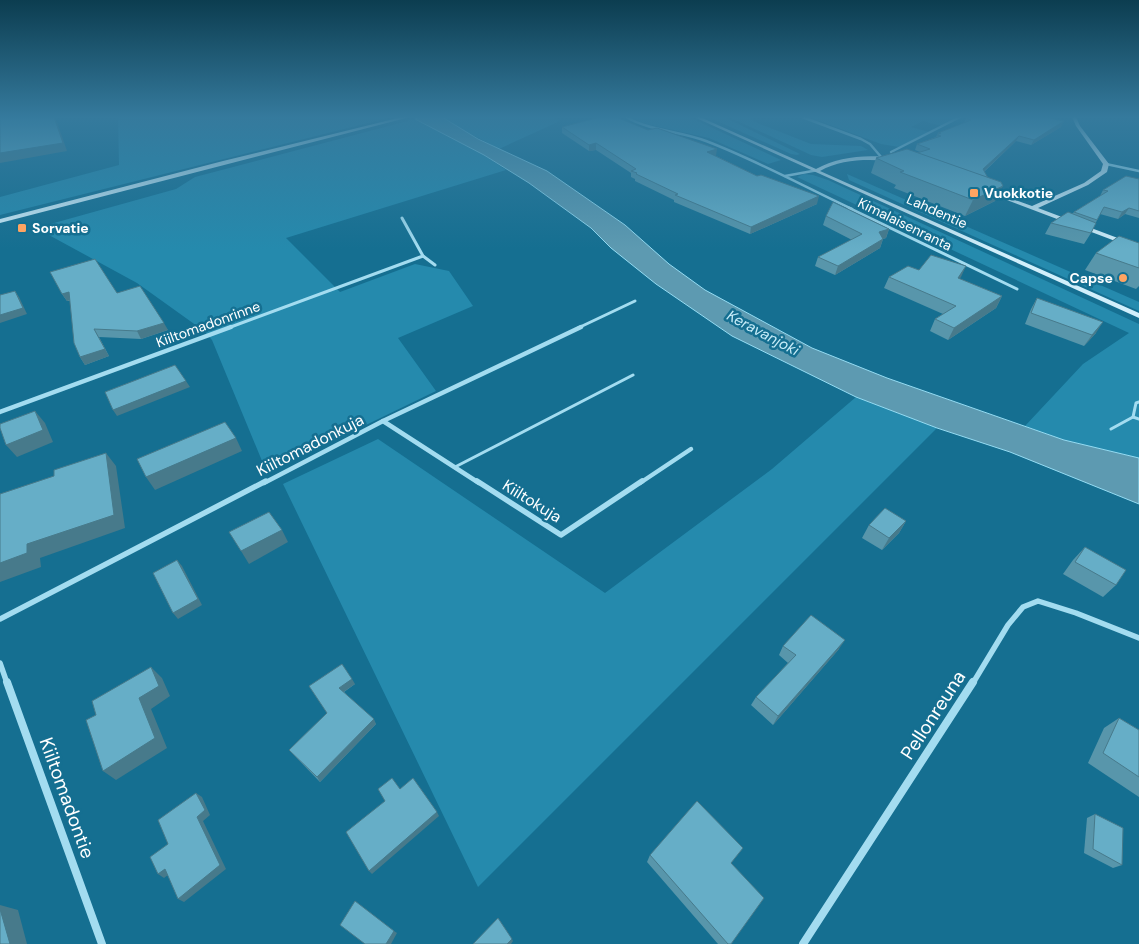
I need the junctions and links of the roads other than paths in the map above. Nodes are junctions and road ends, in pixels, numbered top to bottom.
1 (232, 161) edge
2 (752, 161) edge
3 (797, 161) edge
4 (854, 161) edge
5 (1104, 161) edge
6 (1106, 164) junction
7 (818, 170) junction
8 (1139, 171) edge
9 (785, 176) junction
10 (980, 189) edge
11 (68, 205) junction
12 (1033, 208) junction
13 (402, 218) dead end
14 (0, 221) edge
15 (0, 228) edge
16 (1139, 248) edge
17 (423, 256) junction
18 (435, 266) dead end
19 (1017, 289) dead end
20 (635, 301) dead end
21 (1139, 316) edge
22 (633, 375) dead end
23 (1139, 402) edge
24 (0, 412) edge
25 (1133, 417) junction
26 (1139, 419) edge
27 (383, 421) junction
28 (1111, 429) dead end
29 (690, 449) dead end
30 (455, 467) junction
31 (0, 618) edge
32 (1139, 638) edge
33 (0, 663) edge
34 (102, 944) edge
35 (803, 944) edge

1 - 11 main road
2 - 9 street, Kimalaisenranta
3 - 7 main road, Lahdentie
4 - 7 main road
5 - 6 main road
6 - 8 street
6 - 12 main road
7 - 9 street
7 - 21 main road, Lahdentie
9 - 19 street, Kimalaisenranta
10 - 12 main road
11 - 14 main road
11 - 15 main road
12 - 16 main road
13 - 17 street
17 - 18 street
17 - 24 street, Kiiltomadonrinne
20 - 27 street, Kiiltomadonkuja
22 - 30 lane
23 - 25 lane
25 - 26 lane
25 - 28 lane
27 - 30 street, Kiiltokuja
27 - 31 street, Kiiltomadonkuja
29 - 30 street, Kiiltokuja
32 - 35 street, Pellonreuna
33 - 34 street, Kiiltomadontie

